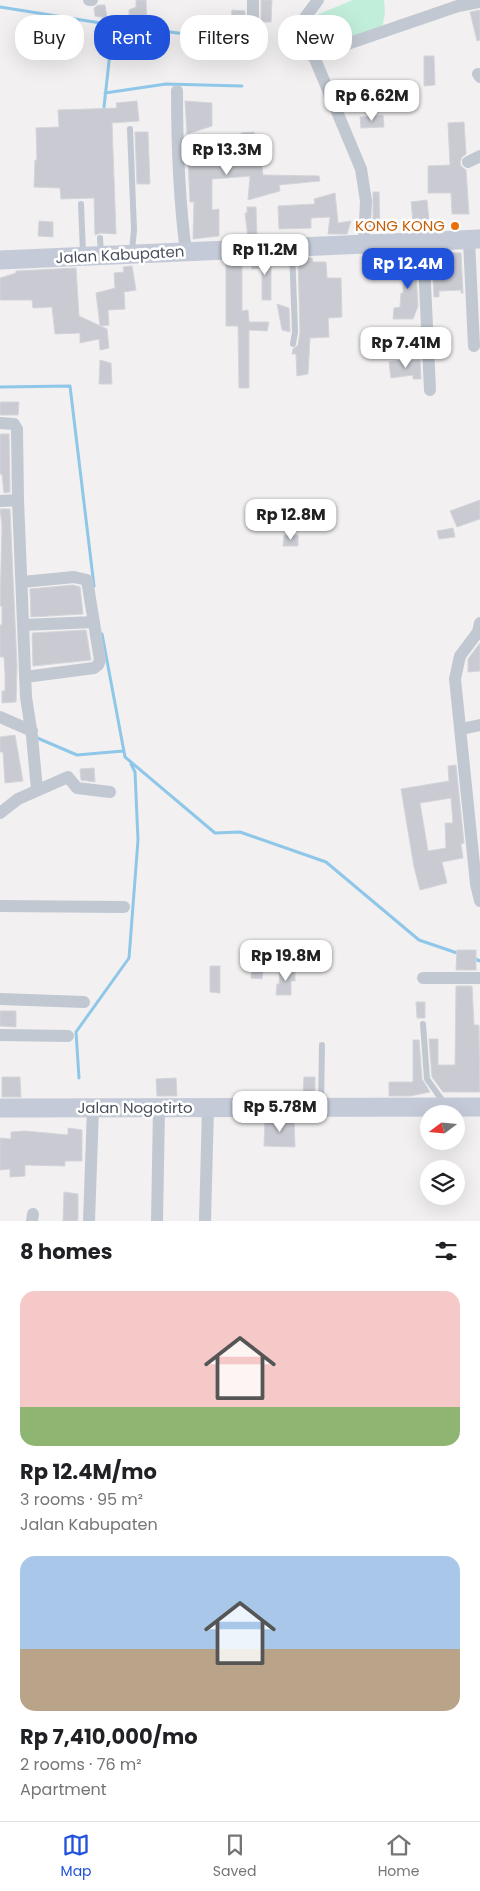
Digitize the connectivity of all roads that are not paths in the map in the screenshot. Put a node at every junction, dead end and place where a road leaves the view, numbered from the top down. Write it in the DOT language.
graph roads {
  1 [pos="253,0"];
  2 [pos="318,0"];
  3 [pos="480,2"];
  4 [pos="253,15"];
  5 [pos="308,15"];
  6 [pos="352,42"];
  7 [pos="314,60"];
  8 [pos="177,91"];
  9 [pos="130,129"];
  10 [pos="480,156"];
  11 [pos="468,162"];
  12 [pos="81,204"];
  13 [pos="100,238"];
  14 [pos="474,240"];
  15 [pos="423,242"];
  16 [pos="364,244"];
  17 [pos="292,248"];
  18 [pos="186,252"];
  19 [pos="131,255"];
  20 [pos="92,257"];
  21 [pos="0,260"];
  22 [pos="293,344"];
  23 [pos="474,346"];
  24 [pos="430,390"];
  25 [pos="0,423"];
  26 [pos="18,500"];
  27 [pos="0,502"];
  28 [pos="22,582"];
  29 [pos="94,622"];
  30 [pos="480,623"];
  31 [pos="24,625"];
  32 [pos="25,677"];
  33 [pos="0,717"];
  34 [pos="480,725"];
  35 [pos="461,729"];
  36 [pos="33,737"];
  37 [pos="37,790"];
  38 [pos="110,792"];
  39 [pos="474,792"];
  40 [pos="0,813"];
  41 [pos="477,856"];
  42 [pos="480,901"];
  43 [pos="0,906"];
  44 [pos="124,906"];
  45 [pos="423,978"];
  46 [pos="480,978"];
  47 [pos="0,999"];
  48 [pos="84,1002"];
  49 [pos="423,1024"];
  50 [pos="0,1035"];
  51 [pos="68,1036"];
  52 [pos="322,1045"];
  53 [pos="442,1105"];
  54 [pos="321,1107"];
  55 [pos="420,1107"];
  56 [pos="465,1107"];
  57 [pos="480,1107"];
  58 [pos="0,1108"];
  59 [pos="93,1108"];
  60 [pos="159,1108"];
  61 [pos="208,1108"];
  62 [pos="89,1221"];
  63 [pos="157,1221"];
  64 [pos="205,1221"];
  1 -- 4 [label="street"];
  2 -- 5 [label="street"];
  3 -- 6 [label="street"];
  7 -- 16 [label="street"];
  8 -- 18 [label="street"];
  9 -- 19 [label="lane"];
  10 -- 11 [label="street"];
  12 -- 20 [label="lane"];
  13 -- 20 [label="lane"];
  14 -- 15 [label="street, Jalan Kabupaten"];
  14 -- 23 [label="street"];
  15 -- 16 [label="street, Jalan Kabupaten"];
  15 -- 24 [label="street"];
  16 -- 17 [label="street, Jalan Kabupaten"];
  17 -- 18 [label="street, Jalan Kabupaten"];
  17 -- 22 [label="lane"];
  18 -- 19 [label="street, Jalan Kabupaten"];
  19 -- 20 [label="street, Jalan Kabupaten"];
  20 -- 21 [label="street, Jalan Kabupaten"];
  25 -- 26 [label="street"];
  26 -- 27 [label="street"];
  26 -- 28 [label="street"];
  28 -- 29 [label="street"];
  28 -- 31 [label="street"];
  29 -- 31 [label="street"];
  29 -- 32 [label="street"];
  30 -- 35 [label="street"];
  31 -- 32 [label="street"];
  32 -- 36 [label="street"];
  33 -- 36 [label="street"];
  34 -- 35 [label="street"];
  35 -- 39 [label="street"];
  36 -- 37 [label="street"];
  37 -- 38 [label="street"];
  37 -- 40 [label="street"];
  39 -- 41 [label="street"];
  41 -- 42 [label="street"];
  43 -- 44 [label="street"];
  45 -- 46 [label="street"];
  47 -- 48 [label="street"];
  49 -- 53 [label="lane"];
  50 -- 51 [label="street"];
  52 -- 54 [label="lane"];
  54 -- 55 [label="street, Jalan Nogotirto"];
  54 -- 61 [label="street, Jalan Nogotirto"];
  56 -- 57 [label="street, Jalan Nogotirto"];
  58 -- 59 [label="street, Jalan Nogotirto"];
  59 -- 60 [label="street, Jalan Nogotirto"];
  59 -- 62 [label="street"];
  60 -- 61 [label="street, Jalan Nogotirto"];
  60 -- 63 [label="street"];
  61 -- 64 [label="street"];
}
